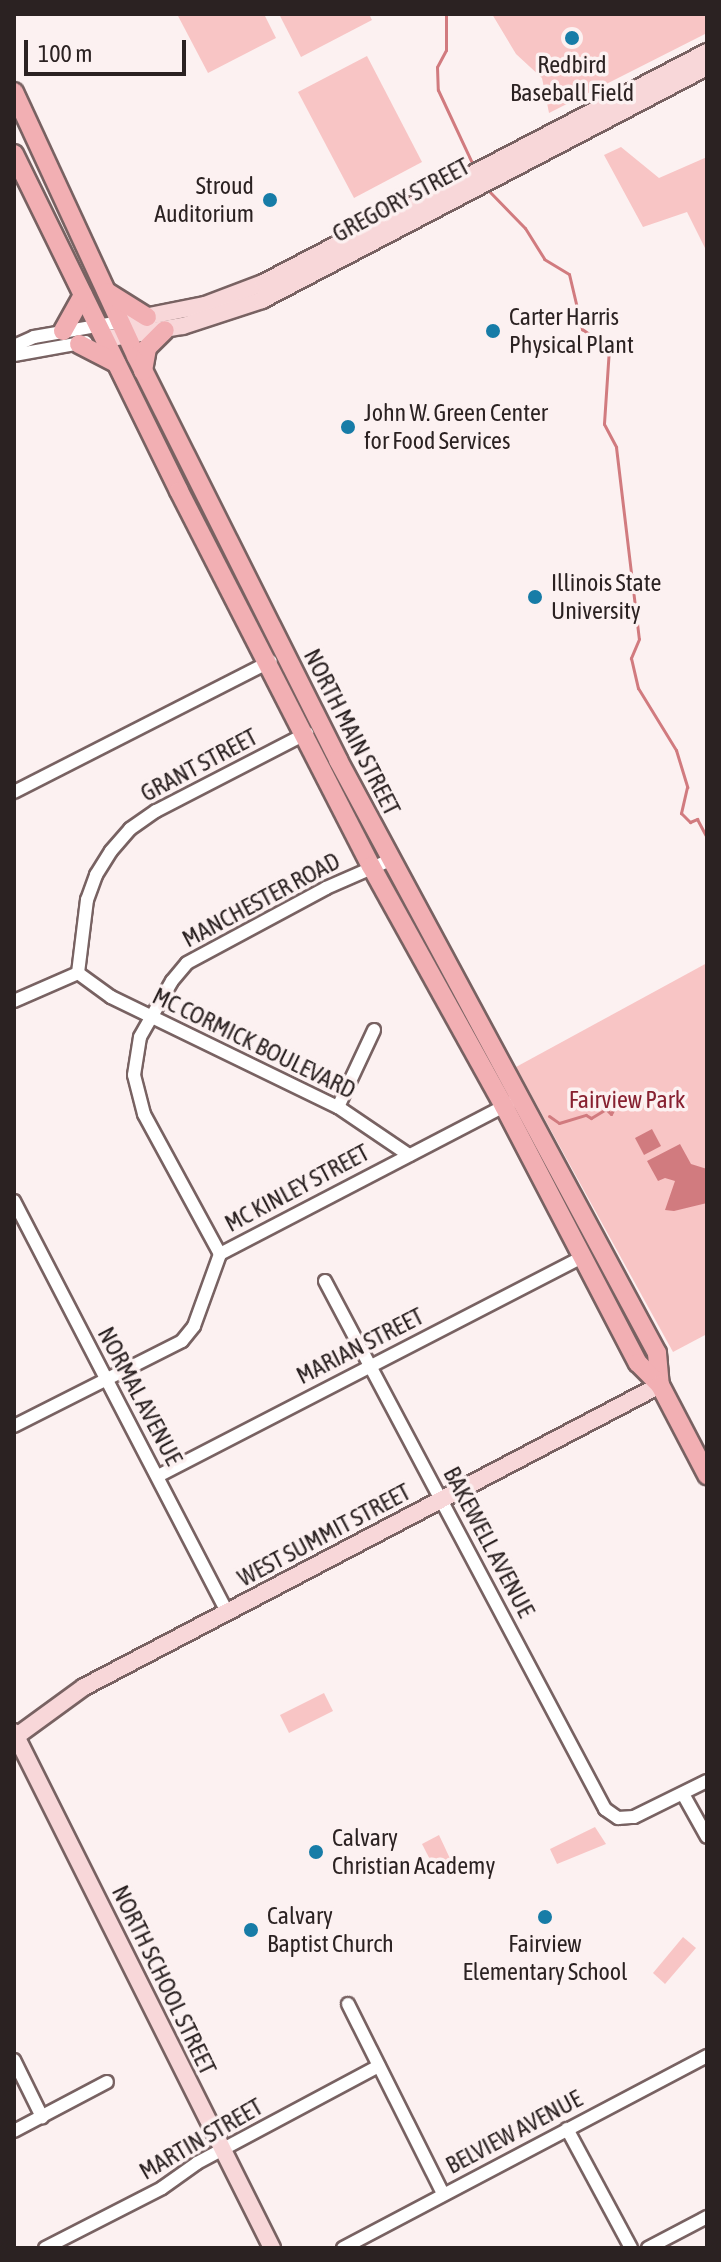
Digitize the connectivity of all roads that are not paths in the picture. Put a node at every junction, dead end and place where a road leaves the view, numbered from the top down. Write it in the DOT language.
graph roads {
  1 [pos="707,52"];
  2 [pos="707,67"];
  3 [pos="14,92"];
  4 [pos="14,154"];
  5 [pos="105,291"];
  6 [pos="83,295"];
  7 [pos="147,317"];
  8 [pos="123,329"];
  9 [pos="165,330"];
  10 [pos="63,331"];
  11 [pos="101,332"];
  12 [pos="79,344"];
  13 [pos="14,346"];
  14 [pos="14,355"];
  15 [pos="116,363"];
  16 [pos="143,371"];
  17 [pos="285,654"];
  18 [pos="266,664"];
  19 [pos="321,726"];
  20 [pos="303,735"];
  21 [pos="14,792"];
  22 [pos="390,860"];
  23 [pos="371,866"];
  24 [pos="78,973"];
  25 [pos="14,1001"];
  26 [pos="151,1017"];
  27 [pos="374,1030"];
  28 [pos="508,1104"];
  29 [pos="338,1107"];
  30 [pos="409,1155"];
  31 [pos="14,1201"];
  32 [pos="220,1254"];
  33 [pos="582,1257"];
  34 [pos="325,1281"];
  35 [pos="371,1366"];
  36 [pos="106,1380"];
  37 [pos="660,1385"];
  38 [pos="14,1426"];
  39 [pos="707,1475"];
  40 [pos="158,1476"];
  41 [pos="442,1500"];
  42 [pos="227,1612"];
  43 [pos="15,1735"];
  44 [pos="707,1781"];
  45 [pos="683,1794"];
  46 [pos="707,1837"];
  47 [pos="348,2004"];
  48 [pos="707,2056"];
  49 [pos="14,2060"];
  50 [pos="379,2066"];
  51 [pos="107,2082"];
  52 [pos="42,2117"];
  53 [pos="567,2129"];
  54 [pos="14,2131"];
  55 [pos="222,2150"];
  56 [pos="443,2194"];
  57 [pos="707,2217"];
  58 [pos="45,2248"];
  59 [pos="272,2248"];
  60 [pos="343,2248"];
  61 [pos="631,2248"];
  62 [pos="648,2248"];
  1 -- 7 [label="main road, GREGORY STREET"];
  2 -- 9 [label="main road, GREGORY STREET"];
  3 -- 5 [label="main road, NORTH MAIN STREET"];
  4 -- 6 [label="main road, NORTH MAIN STREET"];
  5 -- 7 [label="main road"];
  5 -- 8 [label="main road, NORTH MAIN STREET"];
  6 -- 10 [label="main road"];
  6 -- 11 [label="main road, NORTH MAIN STREET"];
  7 -- 8 [label="main road, GREGORY STREET"];
  8 -- 9 [label="main road, GREGORY STREET"];
  8 -- 11 [label="main road, GREGORY STREET"];
  8 -- 16 [label="main road, NORTH MAIN STREET"];
  9 -- 16 [label="main road"];
  10 -- 11 [label="street"];
  10 -- 13 [label="street"];
  11 -- 12 [label="street"];
  11 -- 15 [label="main road, NORTH MAIN STREET"];
  12 -- 14 [label="street"];
  12 -- 15 [label="main road"];
  15 -- 18 [label="main road, NORTH MAIN STREET"];
  16 -- 17 [label="main road, NORTH MAIN STREET"];
  17 -- 18 [label="street"];
  17 -- 19 [label="main road, NORTH MAIN STREET"];
  18 -- 20 [label="main road, NORTH MAIN STREET"];
  18 -- 21 [label="street"];
  19 -- 20 [label="street, GRANT STREET"];
  19 -- 22 [label="main road, NORTH MAIN STREET"];
  20 -- 23 [label="main road, NORTH MAIN STREET"];
  20 -- 24 [label="street, GRANT STREET"];
  22 -- 23 [label="street, MANCHESTER ROAD"];
  22 -- 37 [label="main road, NORTH MAIN STREET"];
  23 -- 26 [label="street, MANCHESTER ROAD"];
  23 -- 28 [label="main road, NORTH MAIN STREET"];
  24 -- 25 [label="street"];
  24 -- 26 [label="street, MC CORMICK BOULEVARD"];
  26 -- 29 [label="street, MC CORMICK BOULEVARD"];
  26 -- 32 [label="street, MANCHESTER ROAD"];
  27 -- 29 [label="street"];
  28 -- 30 [label="street, MC KINLEY STREET"];
  28 -- 33 [label="main road, NORTH MAIN STREET"];
  29 -- 30 [label="street, MC CORMICK BOULEVARD"];
  30 -- 32 [label="street, MC KINLEY STREET"];
  31 -- 36 [label="street, NORMAL AVENUE"];
  32 -- 36 [label="street, MC KINLEY STREET"];
  33 -- 35 [label="street, MARIAN STREET"];
  33 -- 37 [label="main road, NORTH MAIN STREET"];
  34 -- 35 [label="street, BAKEWELL AVENUE"];
  35 -- 40 [label="street, MARIAN STREET"];
  35 -- 41 [label="street, BAKEWELL AVENUE"];
  36 -- 38 [label="street, MC KINLEY STREET"];
  36 -- 40 [label="street, NORMAL AVENUE"];
  37 -- 39 [label="main road, NORTH MAIN STREET"];
  37 -- 41 [label="main road, WEST SUMMIT STREET"];
  40 -- 42 [label="street, NORMAL AVENUE"];
  41 -- 42 [label="main road, WEST SUMMIT STREET"];
  41 -- 45 [label="street, BAKEWELL AVENUE"];
  42 -- 43 [label="main road, WEST SUMMIT STREET"];
  43 -- 55 [label="main road, NORTH SCHOOL STREET"];
  44 -- 45 [label="street"];
  45 -- 46 [label="street"];
  47 -- 50 [label="street"];
  48 -- 53 [label="street, BELVIEW AVENUE"];
  49 -- 52 [label="street"];
  50 -- 55 [label="street, MARTIN STREET"];
  50 -- 56 [label="street"];
  51 -- 52 [label="street"];
  52 -- 54 [label="street"];
  53 -- 56 [label="street, BELVIEW AVENUE"];
  53 -- 61 [label="street"];
  55 -- 58 [label="street, MARTIN STREET"];
  55 -- 59 [label="main road, NORTH SCHOOL STREET"];
  56 -- 60 [label="street, BELVIEW AVENUE"];
  57 -- 62 [label="street"];
}
